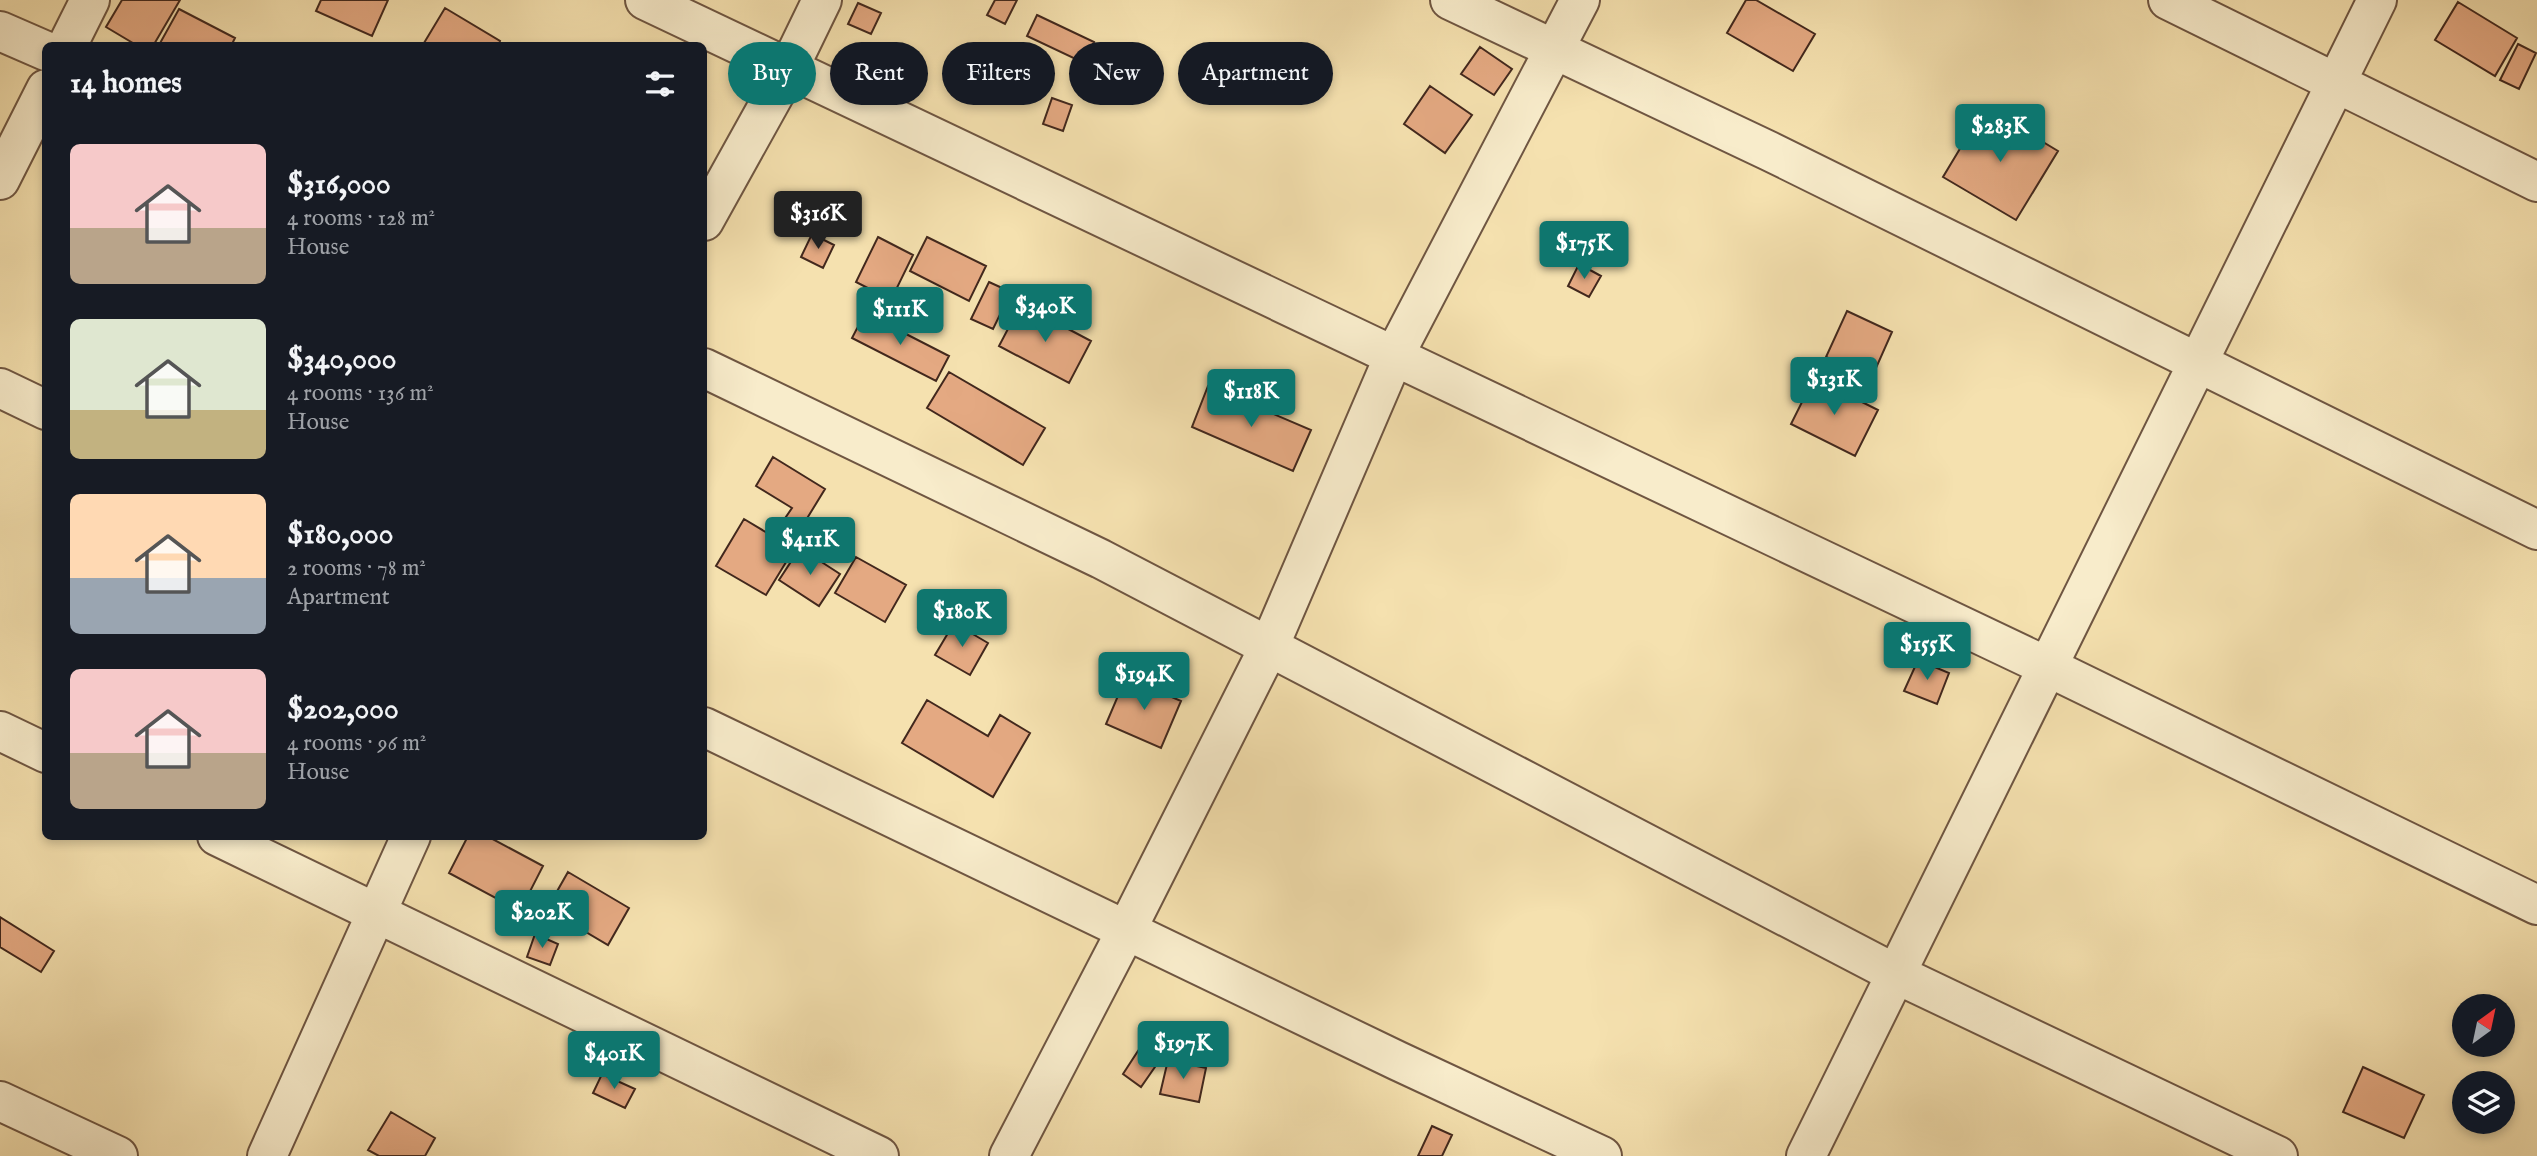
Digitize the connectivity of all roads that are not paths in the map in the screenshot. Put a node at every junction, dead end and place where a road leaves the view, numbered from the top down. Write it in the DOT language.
graph roads {
  1 [pos="90,0"];
  2 [pos="645,0"];
  3 [pos="822,0"];
  4 [pos="1450,0"];
  5 [pos="1580,0"];
  6 [pos="2168,0"];
  7 [pos="2377,0"];
  8 [pos="0,31"];
  9 [pos="69,42"];
  10 [pos="734,42"];
  11 [pos="802,42"];
  12 [pos="42,49"];
  13 [pos="1556,50"];
  14 [pos="816,81"];
  15 [pos="2336,85"];
  16 [pos="42,97"];
  17 [pos="768,105"];
  18 [pos="0,180"];
  19 [pos="2537,182"];
  20 [pos="707,216"];
  21 [pos="1394,356"];
  22 [pos="2199,362"];
  23 [pos="707,369"];
  24 [pos="0,387"];
  25 [pos="42,408"];
  26 [pos="2537,530"];
  27 [pos="1269,647"];
  28 [pos="2048,667"];
  29 [pos="707,728"];
  30 [pos="0,731"];
  31 [pos="42,751"];
  32 [pos="225,840"];
  33 [pos="409,840"];
  34 [pos="2537,905"];
  35 [pos="377,914"];
  36 [pos="1126,931"];
  37 [pos="1896,974"];
  38 [pos="0,1101"];
  39 [pos="118,1156"];
  40 [pos="267,1156"];
  41 [pos="879,1156"];
  42 [pos="1009,1156"];
  43 [pos="1602,1156"];
  44 [pos="1806,1156"];
  45 [pos="2278,1156"];
  1 -- 9 [label="street"];
  2 -- 10 [label="street"];
  3 -- 11 [label="street"];
  4 -- 13 [label="street"];
  5 -- 13 [label="street"];
  6 -- 15 [label="street"];
  7 -- 15 [label="street"];
  8 -- 12 [label="street"];
  13 -- 21 [label="street"];
  13 -- 22 [label="street"];
  14 -- 21 [label="street"];
  15 -- 19 [label="street"];
  15 -- 22 [label="street"];
  16 -- 18 [label="street"];
  17 -- 20 [label="street"];
  21 -- 27 [label="street"];
  21 -- 28 [label="street"];
  22 -- 26 [label="street"];
  22 -- 28 [label="street"];
  23 -- 27 [label="street"];
  24 -- 25 [label="street"];
  27 -- 36 [label="street"];
  27 -- 37 [label="street"];
  28 -- 34 [label="street"];
  28 -- 37 [label="street"];
  29 -- 36 [label="street"];
  30 -- 31 [label="street"];
  32 -- 35 [label="street"];
  33 -- 35 [label="street"];
  35 -- 40 [label="street"];
  35 -- 41 [label="street"];
  36 -- 42 [label="street"];
  36 -- 43 [label="street"];
  37 -- 44 [label="street"];
  37 -- 45 [label="street"];
  38 -- 39 [label="street"];
}
